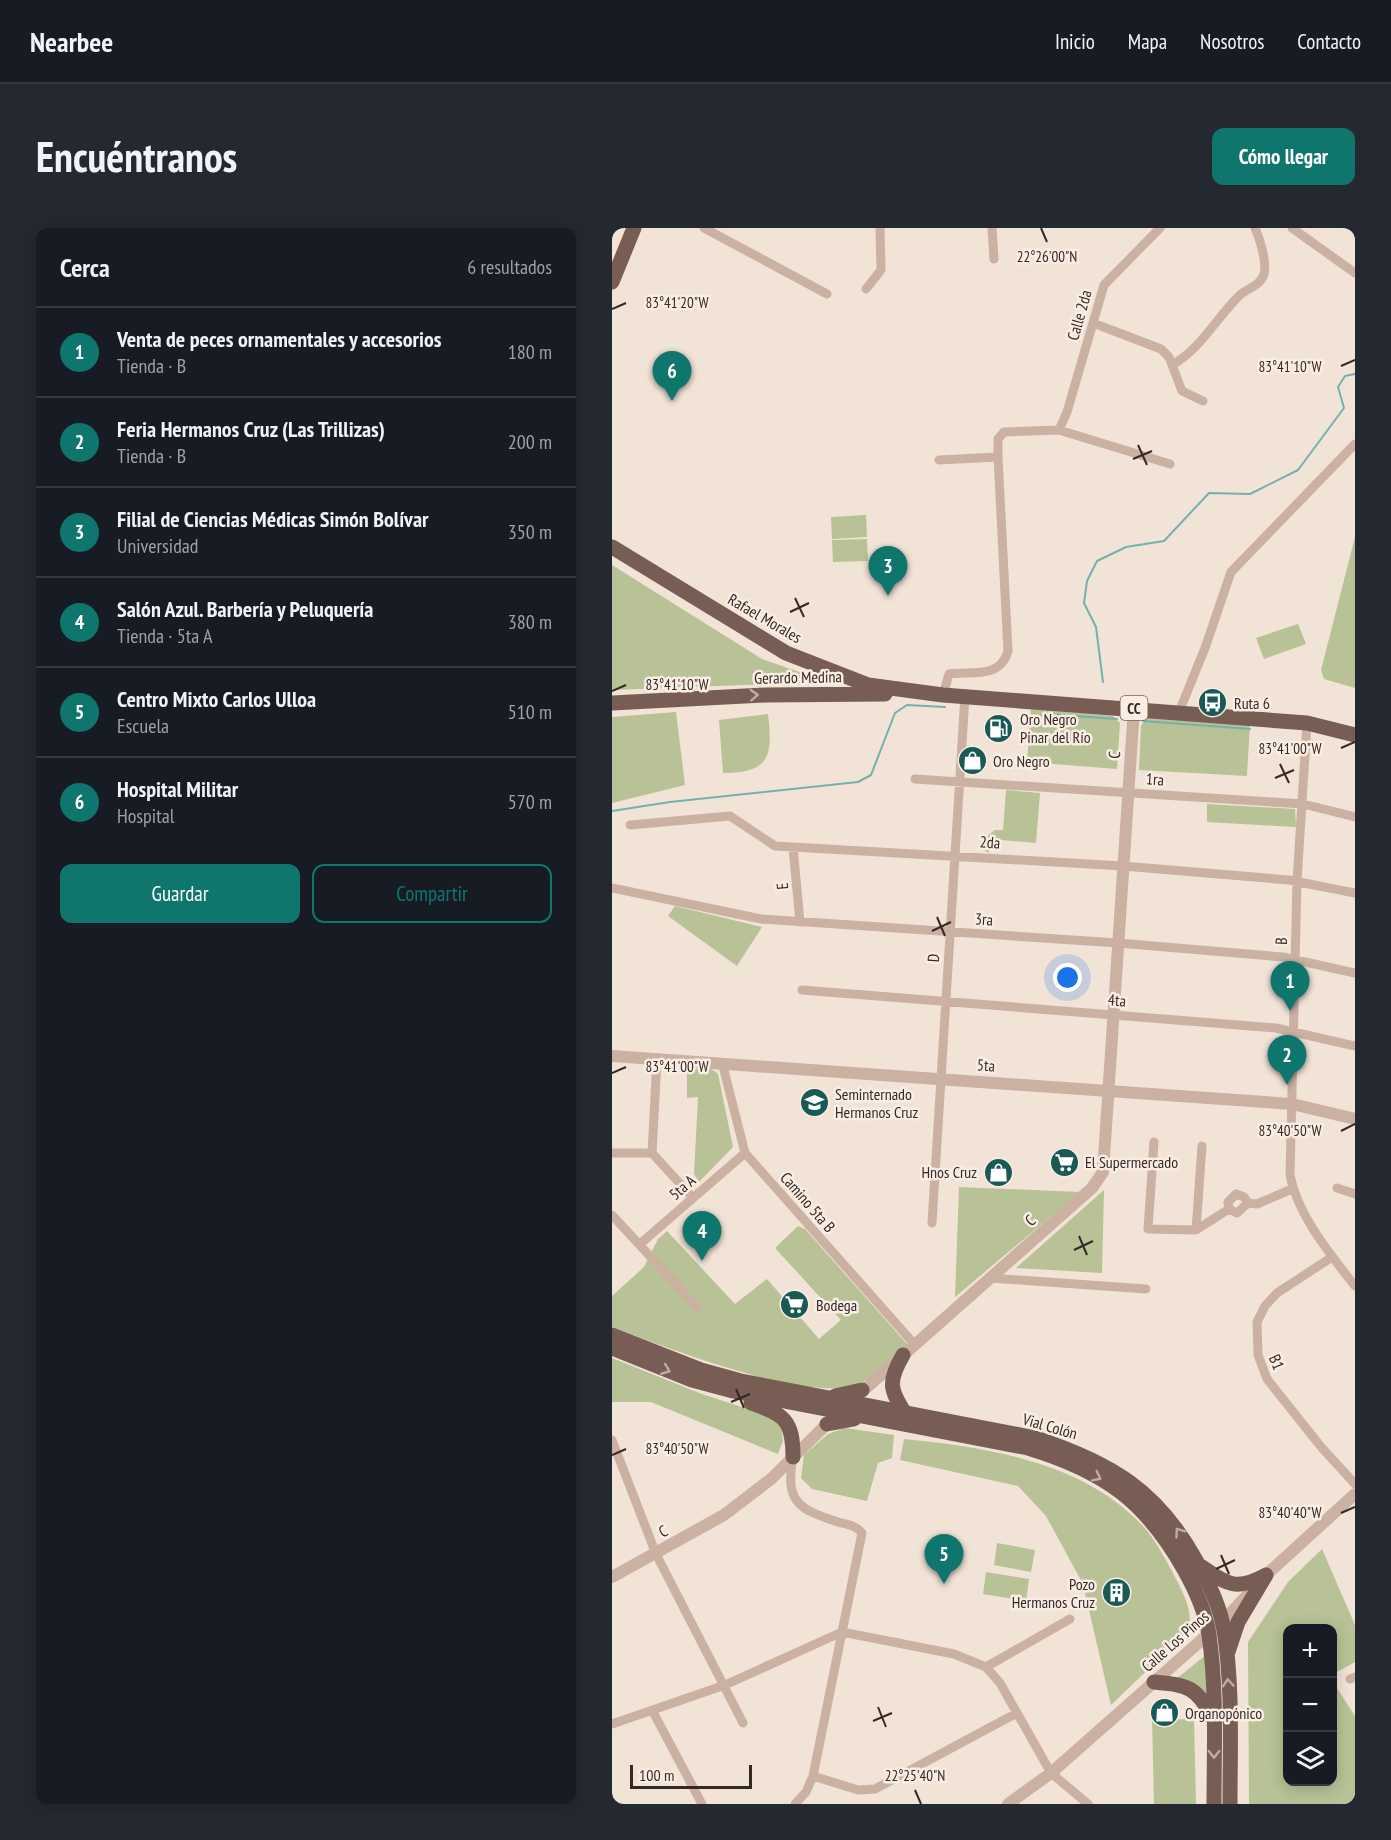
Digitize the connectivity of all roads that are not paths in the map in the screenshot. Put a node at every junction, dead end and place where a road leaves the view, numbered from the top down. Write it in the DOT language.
graph roads {
  1 [pos="634,228"];
  2 [pos="704,228"];
  3 [pos="880,228"];
  4 [pos="992,228"];
  5 [pos="1160,228"];
  6 [pos="1255,228"];
  7 [pos="1292,228"];
  8 [pos="994,259"];
  9 [pos="1355,273"];
  10 [pos="612,282"];
  11 [pos="866,290"];
  12 [pos="827,294"];
  13 [pos="1093,323"];
  14 [pos="1172,365"];
  15 [pos="1203,401"];
  16 [pos="1059,430"];
  17 [pos="1355,444"];
  18 [pos="998,457"];
  19 [pos="939,460"];
  20 [pos="1170,464"];
  21 [pos="612,547"];
  22 [pos="912,692"];
  23 [pos="943,695"];
  24 [pos="965,696"];
  25 [pos="612,703"];
  26 [pos="1134,708"];
  27 [pos="1179,712"];
  28 [pos="1307,723"];
  29 [pos="1355,735"];
  30 [pos="915,779"];
  31 [pos="959,782"];
  32 [pos="1128,793"];
  33 [pos="1303,804"];
  34 [pos="1355,817"];
  35 [pos="630,825"];
  36 [pos="793,847"];
  37 [pos="955,855"];
  38 [pos="1123,866"];
  39 [pos="1297,881"];
  40 [pos="612,888"];
  41 [pos="1355,893"];
  42 [pos="800,922"];
  43 [pos="950,932"];
  44 [pos="1118,943"];
  45 [pos="1295,960"];
  46 [pos="1355,973"];
  47 [pos="802,990"];
  48 [pos="945,1003"];
  49 [pos="1113,1014"];
  50 [pos="1293,1030"];
  51 [pos="1355,1046"];
  52 [pos="612,1056"];
  53 [pos="657,1059"];
  54 [pos="715,1063"];
  55 [pos="942,1078"];
  56 [pos="1109,1091"];
  57 [pos="1292,1104"];
  58 [pos="1355,1119"];
  59 [pos="1154,1142"];
  60 [pos="1202,1146"];
  61 [pos="652,1152"];
  62 [pos="612,1153"];
  63 [pos="745,1153"];
  64 [pos="1337,1188"];
  65 [pos="1293,1189"];
  66 [pos="1355,1194"];
  67 [pos="693,1198"];
  68 [pos="1248,1203"];
  69 [pos="1228,1209"];
  70 [pos="612,1215"];
  71 [pos="932,1223"];
  72 [pos="1196,1230"];
  73 [pos="640,1244"];
  74 [pos="1332,1257"];
  75 [pos="990,1278"];
  76 [pos="1355,1286"];
  77 [pos="1146,1289"];
  78 [pos="697,1307"];
  79 [pos="612,1335"];
  80 [pos="612,1348"];
  81 [pos="909,1350"];
  82 [pos="692,1380"];
  83 [pos="773,1387"];
  84 [pos="862,1390"];
  85 [pos="822,1397"];
  86 [pos="784,1401"];
  87 [pos="845,1407"];
  88 [pos="913,1418"];
  89 [pos="883,1420"];
  90 [pos="827,1424"];
  91 [pos="612,1440"];
  92 [pos="797,1453"];
  93 [pos="1355,1484"];
  94 [pos="1355,1494"];
  95 [pos="656,1554"];
  96 [pos="1199,1566"];
  97 [pos="1266,1575"];
  98 [pos="612,1577"];
  99 [pos="1070,1619"];
  100 [pos="1222,1622"];
  101 [pos="842,1632"];
  102 [pos="1209,1633"];
  103 [pos="1227,1658"];
  104 [pos="986,1666"];
  105 [pos="1154,1682"];
  106 [pos="725,1685"];
  107 [pos="652,1710"];
  108 [pos="1017,1713"];
  109 [pos="1214,1720"];
  110 [pos="743,1723"];
  111 [pos="612,1724"];
  112 [pos="1051,1773"];
  113 [pos="813,1776"];
  114 [pos="702,1804"];
  115 [pos="795,1804"];
  116 [pos="1008,1804"];
  117 [pos="1088,1804"];
  118 [pos="1214,1804"];
  119 [pos="1230,1804"];
  1 -- 10 [label="main road"];
  2 -- 12 [label="street"];
  3 -- 11 [label="street"];
  4 -- 8 [label="street"];
  5 -- 13 [label="street, Calle 2da"];
  6 -- 14 [label="street"];
  7 -- 9 [label="street"];
  13 -- 14 [label="street"];
  13 -- 16 [label="street, Calle 2da"];
  14 -- 15 [label="street"];
  16 -- 18 [label="street"];
  16 -- 20 [label="street"];
  17 -- 27 [label="street"];
  18 -- 19 [label="street"];
  18 -- 23 [label="street"];
  21 -- 22 [label="main road, Rafael Morales / CC"];
  22 -- 23 [label="main road, CC"];
  25 -- 22 [label="main road, Gerardo Medina / CC, one-way"];
  23 -- 24 [label="main road, CC"];
  24 -- 26 [label="main road, CC"];
  24 -- 31 [label="street, D"];
  26 -- 27 [label="main road, CC"];
  26 -- 32 [label="street, C"];
  27 -- 28 [label="main road, CC"];
  28 -- 29 [label="main road, CC"];
  28 -- 33 [label="street, B"];
  30 -- 31 [label="street, 1ra"];
  31 -- 32 [label="street, 1ra"];
  31 -- 37 [label="street, D"];
  32 -- 33 [label="street, 1ra"];
  32 -- 38 [label="street, C"];
  33 -- 34 [label="street, 1ra"];
  33 -- 39 [label="street, B"];
  35 -- 36 [label="street, 2da"];
  36 -- 37 [label="street, 2da"];
  36 -- 42 [label="street, E"];
  37 -- 38 [label="street, 2da"];
  37 -- 43 [label="street, D"];
  38 -- 39 [label="street, 2da"];
  38 -- 44 [label="street, C"];
  39 -- 41 [label="street, 2da"];
  39 -- 45 [label="street, B"];
  40 -- 42 [label="street, 3ra"];
  42 -- 43 [label="street, 3ra"];
  43 -- 44 [label="street, 3ra"];
  43 -- 48 [label="street, D"];
  44 -- 45 [label="street, 3ra"];
  44 -- 49 [label="street, C"];
  45 -- 46 [label="street, 3ra"];
  45 -- 50 [label="street, B"];
  47 -- 48 [label="street, 4ta"];
  48 -- 49 [label="street, 4ta"];
  48 -- 55 [label="street, D"];
  49 -- 50 [label="street, 4ta"];
  49 -- 56 [label="street, C"];
  50 -- 51 [label="street, 4ta"];
  50 -- 57 [label="street, B"];
  52 -- 53 [label="street, 5ta"];
  53 -- 54 [label="street, 5ta"];
  53 -- 61 [label="street"];
  54 -- 55 [label="street, 5ta"];
  54 -- 63 [label="street, Camino 5ta B"];
  55 -- 56 [label="street, 5ta"];
  55 -- 71 [label="street, D"];
  56 -- 57 [label="street, 5ta"];
  56 -- 75 [label="street, C"];
  57 -- 58 [label="street, 5ta"];
  57 -- 65 [label="street, B"];
  59 -- 72 [label="street"];
  60 -- 72 [label="street"];
  61 -- 62 [label="street"];
  61 -- 67 [label="street"];
  63 -- 67 [label="street, 5ta A"];
  63 -- 81 [label="street, Camino 5ta B"];
  64 -- 66 [label="street"];
  65 -- 68 [label="street"];
  65 -- 74 [label="street, B"];
  67 -- 73 [label="street, 5ta A"];
  68 -- 69 [label="street"];
  68 -- 69 [label="street"];
  69 -- 72 [label="street"];
  70 -- 73 [label="street"];
  73 -- 78 [label="street"];
  74 -- 76 [label="street, B"];
  74 -- 93 [label="street, B1"];
  75 -- 77 [label="street"];
  75 -- 81 [label="street, C"];
  79 -- 83 [label="main road, Vial Colón"];
  80 -- 82 [label="main road, Vial Colón, one-way"];
  81 -- 84 [label="street, C"];
  81 -- 88 [label="main road"];
  82 -- 86 [label="main road, Vial Colón"];
  82 -- 92 [label="main road"];
  83 -- 85 [label="main road, Vial Colón"];
  83 -- 86 [label="main road"];
  84 -- 85 [label="main road"];
  84 -- 87 [label="street, C"];
  85 -- 87 [label="main road, Vial Colón"];
  86 -- 87 [label="main road, Vial Colón"];
  86 -- 92 [label="main road"];
  87 -- 88 [label="main road, Vial Colón"];
  87 -- 89 [label="main road, Vial Colón"];
  87 -- 90 [label="street, C"];
  88 -- 89 [label="main road, Vial Colón"];
  96 -- 88 [label="main road, Vial Colón, one-way"];
  88 -- 102 [label="main road, Vial Colón, one-way"];
  89 -- 90 [label="main road"];
  90 -- 92 [label="street, C"];
  91 -- 95 [label="street"];
  92 -- 95 [label="street, C"];
  92 -- 101 [label="street"];
  94 -- 97 [label="street, Calle Los Pinos"];
  95 -- 98 [label="street, C"];
  95 -- 106 [label="street"];
  96 -- 97 [label="main road"];
  96 -- 100 [label="main road, Vial Colón"];
  97 -- 100 [label="street, Calle Los Pinos"];
  97 -- 103 [label="main road"];
  99 -- 104 [label="street"];
  100 -- 102 [label="street, Calle Los Pinos"];
  100 -- 103 [label="main road, Vial Colón"];
  101 -- 104 [label="street"];
  101 -- 106 [label="street"];
  101 -- 113 [label="street"];
  102 -- 105 [label="street, Calle Los Pinos"];
  102 -- 109 [label="main road, Vial Colón"];
  119 -- 103 [label="main road, Vial Colón, one-way"];
  104 -- 108 [label="street"];
  105 -- 109 [label="main road"];
  105 -- 112 [label="street, Calle Los Pinos"];
  106 -- 107 [label="street"];
  106 -- 110 [label="street"];
  107 -- 111 [label="street"];
  107 -- 114 [label="street"];
  108 -- 112 [label="street"];
  108 -- 113 [label="street"];
  109 -- 118 [label="main road, Vial Colón, one-way"];
  112 -- 116 [label="street, Calle Los Pinos"];
  112 -- 117 [label="street"];
  113 -- 115 [label="street"];
}
